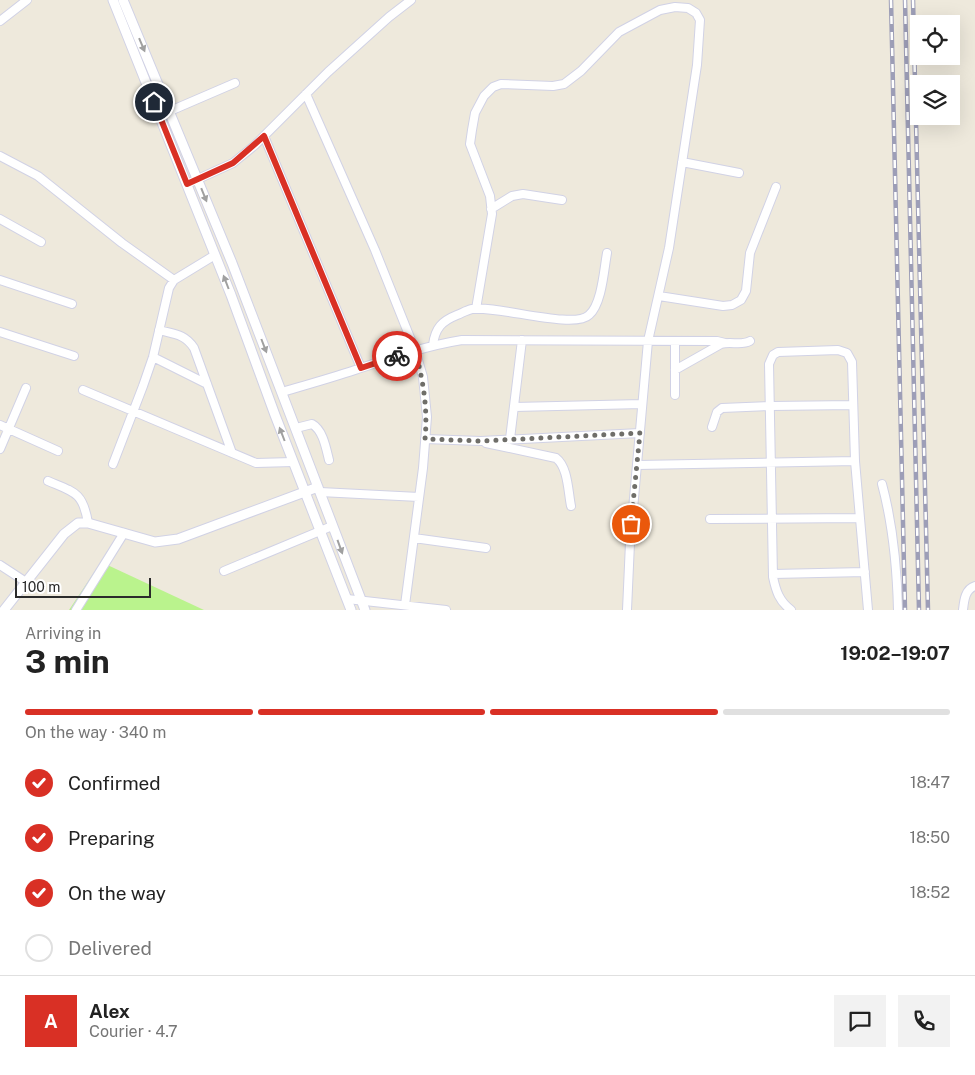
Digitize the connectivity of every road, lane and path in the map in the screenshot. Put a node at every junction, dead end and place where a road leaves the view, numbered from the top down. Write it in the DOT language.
graph roads {
  1 [pos="27,0"];
  2 [pos="113,0"];
  3 [pos="123,0"];
  4 [pos="411,0"];
  5 [pos="0,22"];
  6 [pos="157,80"];
  7 [pos="235,83"];
  8 [pos="147,84"];
  9 [pos="306,94"];
  10 [pos="170,111"];
  11 [pos="264,136"];
  12 [pos="0,156"];
  13 [pos="682,162"];
  14 [pos="739,174"];
  15 [pos="198,179"];
  16 [pos="187,184"];
  17 [pos="776,187"];
  18 [pos="562,200"];
  19 [pos="491,209"];
  20 [pos="0,219"];
  21 [pos="41,242"];
  22 [pos="607,253"];
  23 [pos="215,255"];
  24 [pos="0,280"];
  25 [pos="174,280"];
  26 [pos="659,296"];
  27 [pos="72,304"];
  28 [pos="476,309"];
  29 [pos="159,330"];
  30 [pos="0,332"];
  31 [pos="522,340"];
  32 [pos="648,341"];
  33 [pos="750,341"];
  34 [pos="675,342"];
  35 [pos="726,343"];
  36 [pos="433,345"];
  37 [pos="415,350"];
  38 [pos="74,356"];
  39 [pos="153,357"];
  40 [pos="361,368"];
  41 [pos="675,370"];
  42 [pos="207,384"];
  43 [pos="26,388"];
  44 [pos="83,390"];
  45 [pos="282,392"];
  46 [pos="675,395"];
  47 [pos="642,404"];
  48 [pos="853,405"];
  49 [pos="770,406"];
  50 [pos="514,408"];
  51 [pos="134,411"];
  52 [pos="0,425"];
  53 [pos="712,427"];
  54 [pos="296,428"];
  55 [pos="9,429"];
  56 [pos="640,433"];
  57 [pos="425,439"];
  58 [pos="510,439"];
  59 [pos="481,441"];
  60 [pos="0,449"];
  61 [pos="58,451"];
  62 [pos="232,453"];
  63 [pos="330,460"];
  64 [pos="855,461"];
  65 [pos="293,462"];
  66 [pos="771,463"];
  67 [pos="113,464"];
  68 [pos="637,465"];
  69 [pos="48,481"];
  70 [pos="882,484"];
  71 [pos="319,489"];
  72 [pos="304,492"];
  73 [pos="419,497"];
  74 [pos="571,506"];
  75 [pos="859,518"];
  76 [pos="772,519"];
  77 [pos="710,520"];
  78 [pos="88,523"];
  79 [pos="332,526"];
  80 [pos="321,532"];
  81 [pos="124,533"];
  82 [pos="414,538"];
  83 [pos="486,548"];
  84 [pos="0,565"];
  85 [pos="224,571"];
  86 [pos="865,572"];
  87 [pos="773,574"];
  88 [pos="26,582"];
  89 [pos="975,586"];
  90 [pos="347,599"];
  91 [pos="360,600"];
  92 [pos="405,605"];
  93 [pos="4,610"];
  94 [pos="76,610"];
  95 [pos="351,610"];
  96 [pos="364,610"];
  97 [pos="446,610"];
  98 [pos="627,610"];
  99 [pos="791,610"];
  100 [pos="868,610"];
  101 [pos="898,610"];
  102 [pos="963,610"];
  1 -- 5 [label="street"];
  2 -- 8 [label="street"];
  3 -- 6 [label="street, one-way"];
  4 -- 9 [label="street"];
  6 -- 8 [label="street"];
  6 -- 10 [label="street"];
  7 -- 10 [label="street"];
  8 -- 16 [label="street"];
  9 -- 11 [label="street"];
  9 -- 37 [label="street"];
  10 -- 15 [label="street"];
  11 -- 15 [label="street"];
  11 -- 40 [label="street"];
  12 -- 25 [label="street"];
  13 -- 14 [label="street"];
  13 -- 19 [label="street"];
  13 -- 26 [label="street"];
  15 -- 16 [label="street"];
  15 -- 45 [label="street, one-way"];
  16 -- 23 [label="street"];
  17 -- 26 [label="street"];
  18 -- 19 [label="street"];
  19 -- 28 [label="street"];
  20 -- 21 [label="street"];
  22 -- 28 [label="street"];
  23 -- 25 [label="street"];
  65 -- 23 [label="street, one-way"];
  24 -- 27 [label="street"];
  25 -- 29 [label="street"];
  26 -- 32 [label="street"];
  28 -- 36 [label="street"];
  29 -- 39 [label="street"];
  29 -- 42 [label="street"];
  30 -- 38 [label="street"];
  31 -- 32 [label="street"];
  31 -- 36 [label="street"];
  31 -- 50 [label="street"];
  32 -- 34 [label="street"];
  32 -- 47 [label="street"];
  33 -- 35 [label="street"];
  34 -- 35 [label="street"];
  34 -- 41 [label="street"];
  35 -- 41 [label="street"];
  36 -- 37 [label="street"];
  37 -- 40 [label="street"];
  37 -- 57 [label="street"];
  39 -- 42 [label="street"];
  39 -- 51 [label="street"];
  40 -- 45 [label="street"];
  41 -- 46 [label="street"];
  42 -- 62 [label="street"];
  43 -- 55 [label="street"];
  44 -- 51 [label="street"];
  45 -- 54 [label="street"];
  47 -- 50 [label="street"];
  47 -- 56 [label="street"];
  48 -- 49 [label="street"];
  48 -- 49 [label="street"];
  48 -- 64 [label="street"];
  49 -- 53 [label="street"];
  49 -- 66 [label="street"];
  50 -- 58 [label="street"];
  51 -- 62 [label="street"];
  51 -- 67 [label="street"];
  52 -- 55 [label="street"];
  54 -- 63 [label="street"];
  54 -- 71 [label="street"];
  55 -- 60 [label="street"];
  55 -- 61 [label="street"];
  56 -- 58 [label="street"];
  56 -- 68 [label="street"];
  57 -- 59 [label="street"];
  57 -- 73 [label="street"];
  58 -- 59 [label="street"];
  59 -- 74 [label="street"];
  62 -- 65 [label="street"];
  64 -- 66 [label="street"];
  64 -- 75 [label="street"];
  65 -- 72 [label="street"];
  66 -- 68 [label="street"];
  66 -- 76 [label="street"];
  68 -- 98 [label="street"];
  69 -- 78 [label="street"];
  70 -- 101 [label="street"];
  71 -- 72 [label="street"];
  71 -- 73 [label="street"];
  71 -- 79 [label="street"];
  72 -- 80 [label="street"];
  72 -- 81 [label="street"];
  73 -- 82 [label="street"];
  75 -- 76 [label="street"];
  75 -- 86 [label="street"];
  76 -- 77 [label="street"];
  76 -- 87 [label="street"];
  78 -- 81 [label="street"];
  78 -- 88 [label="street"];
  79 -- 80 [label="street"];
  79 -- 91 [label="street, one-way"];
  80 -- 85 [label="street"];
  80 -- 90 [label="street"];
  81 -- 94 [label="street"];
  82 -- 83 [label="street"];
  82 -- 92 [label="street"];
  84 -- 88 [label="street"];
  86 -- 87 [label="street"];
  86 -- 100 [label="street"];
  87 -- 99 [label="street"];
  88 -- 93 [label="street"];
  89 -- 102 [label="street"];
  90 -- 91 [label="street"];
  90 -- 95 [label="street"];
  91 -- 92 [label="street"];
  91 -- 96 [label="street"];
  92 -- 97 [label="street"];
}
